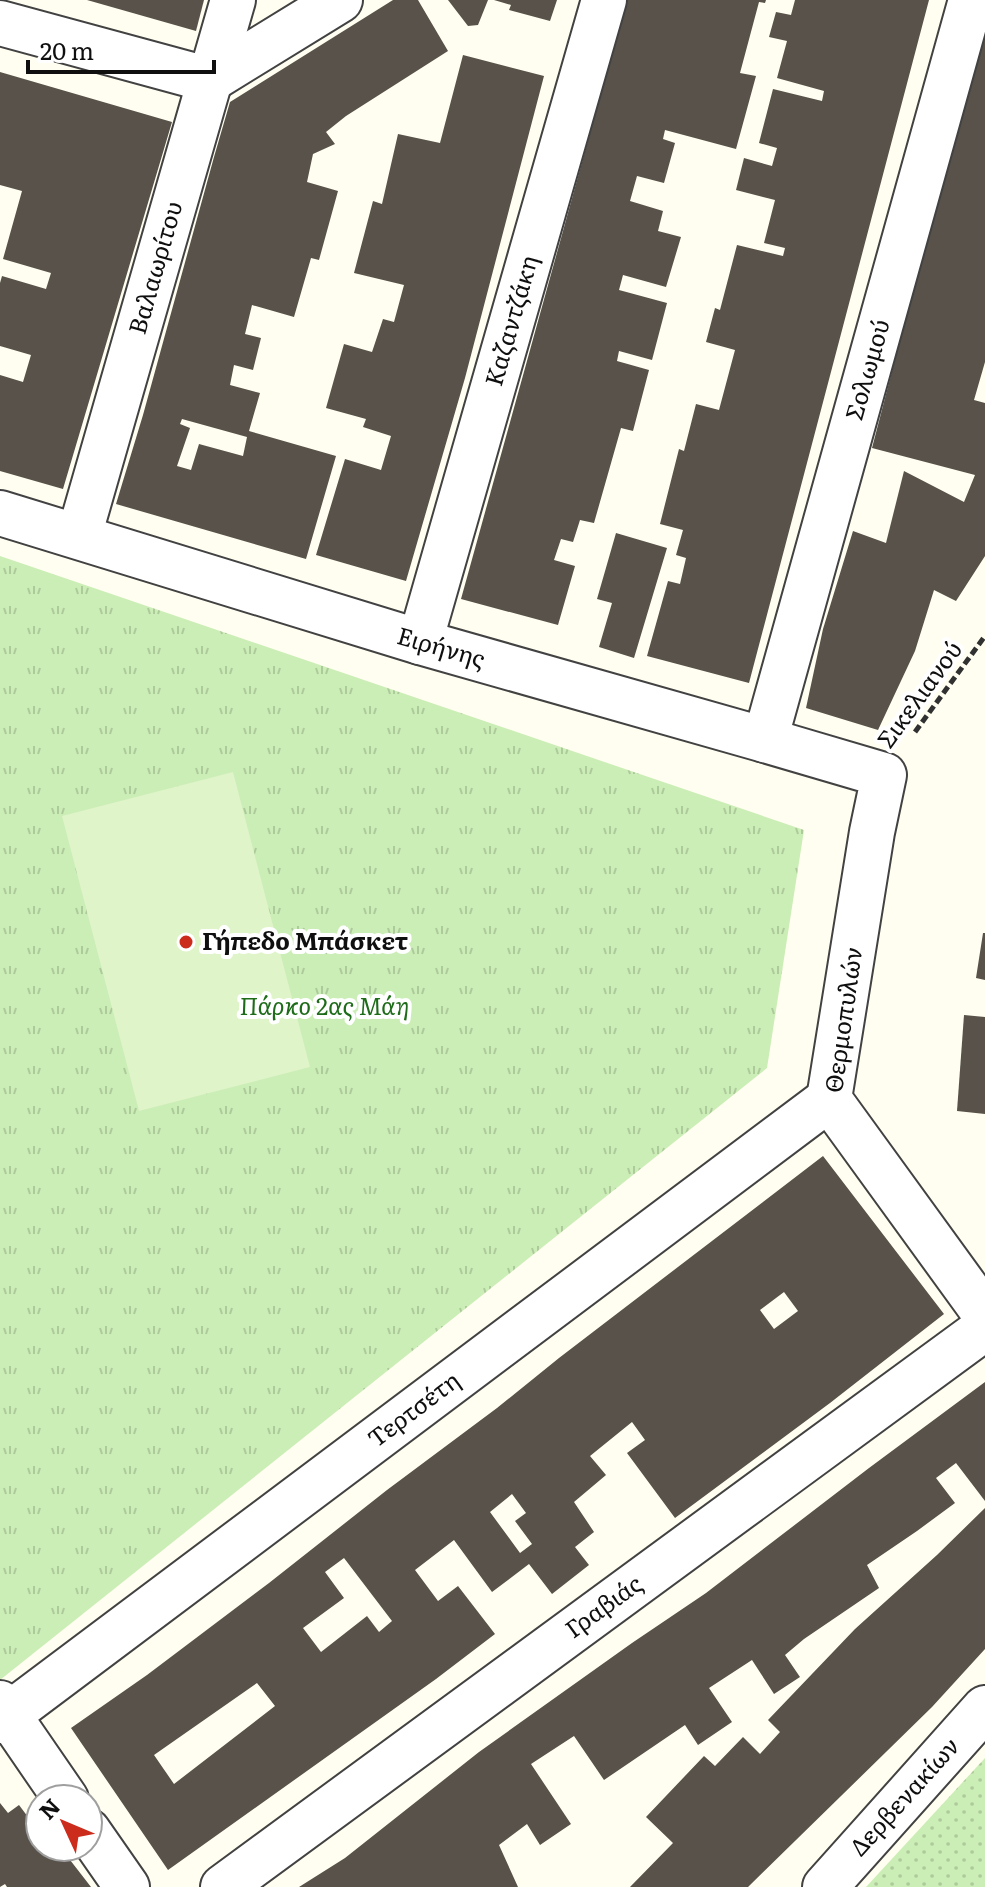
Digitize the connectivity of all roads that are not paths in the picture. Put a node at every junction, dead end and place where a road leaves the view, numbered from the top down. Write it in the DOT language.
graph roads {
  1 [pos="233,0"];
  2 [pos="340,0"];
  3 [pos="604,0"];
  4 [pos="971,0"];
  5 [pos="0,23"];
  6 [pos="210,80"];
  7 [pos="0,513"];
  8 [pos="79,536"];
  9 [pos="420,642"];
  10 [pos="765,740"];
  11 [pos="884,775"];
  12 [pos="829,1099"];
  13 [pos="985,1314"];
  14 [pos="985,1328"];
  15 [pos="985,1708"];
  16 [pos="3,1713"];
  17 [pos="54,1783"];
  18 [pos="104,1854"];
  19 [pos="127,1887"];
  20 [pos="223,1887"];
  21 [pos="825,1887"];
  1 -- 6 [label="street, Βαλαωρίτου"];
  2 -- 6 [label="street"];
  3 -- 9 [label="street, Καζαντζάκη"];
  4 -- 10 [label="street, Σολωμού"];
  5 -- 6 [label="street"];
  6 -- 8 [label="street, Βαλαωρίτου"];
  7 -- 8 [label="street, Ειρήνης"];
  8 -- 9 [label="street, Ειρήνης"];
  9 -- 10 [label="street, Ειρήνης"];
  10 -- 11 [label="street, Ειρήνης"];
  11 -- 12 [label="street, Θερμοπυλών"];
  12 -- 13 [label="street, Θερμοπυλών"];
  12 -- 16 [label="street, Τερτσέτη"];
  14 -- 20 [label="street, Γραβιάς"];
  15 -- 21 [label="street, Δερβενακίων"];
  16 -- 17 [label="street"];
  18 -- 19 [label="street"];
}
